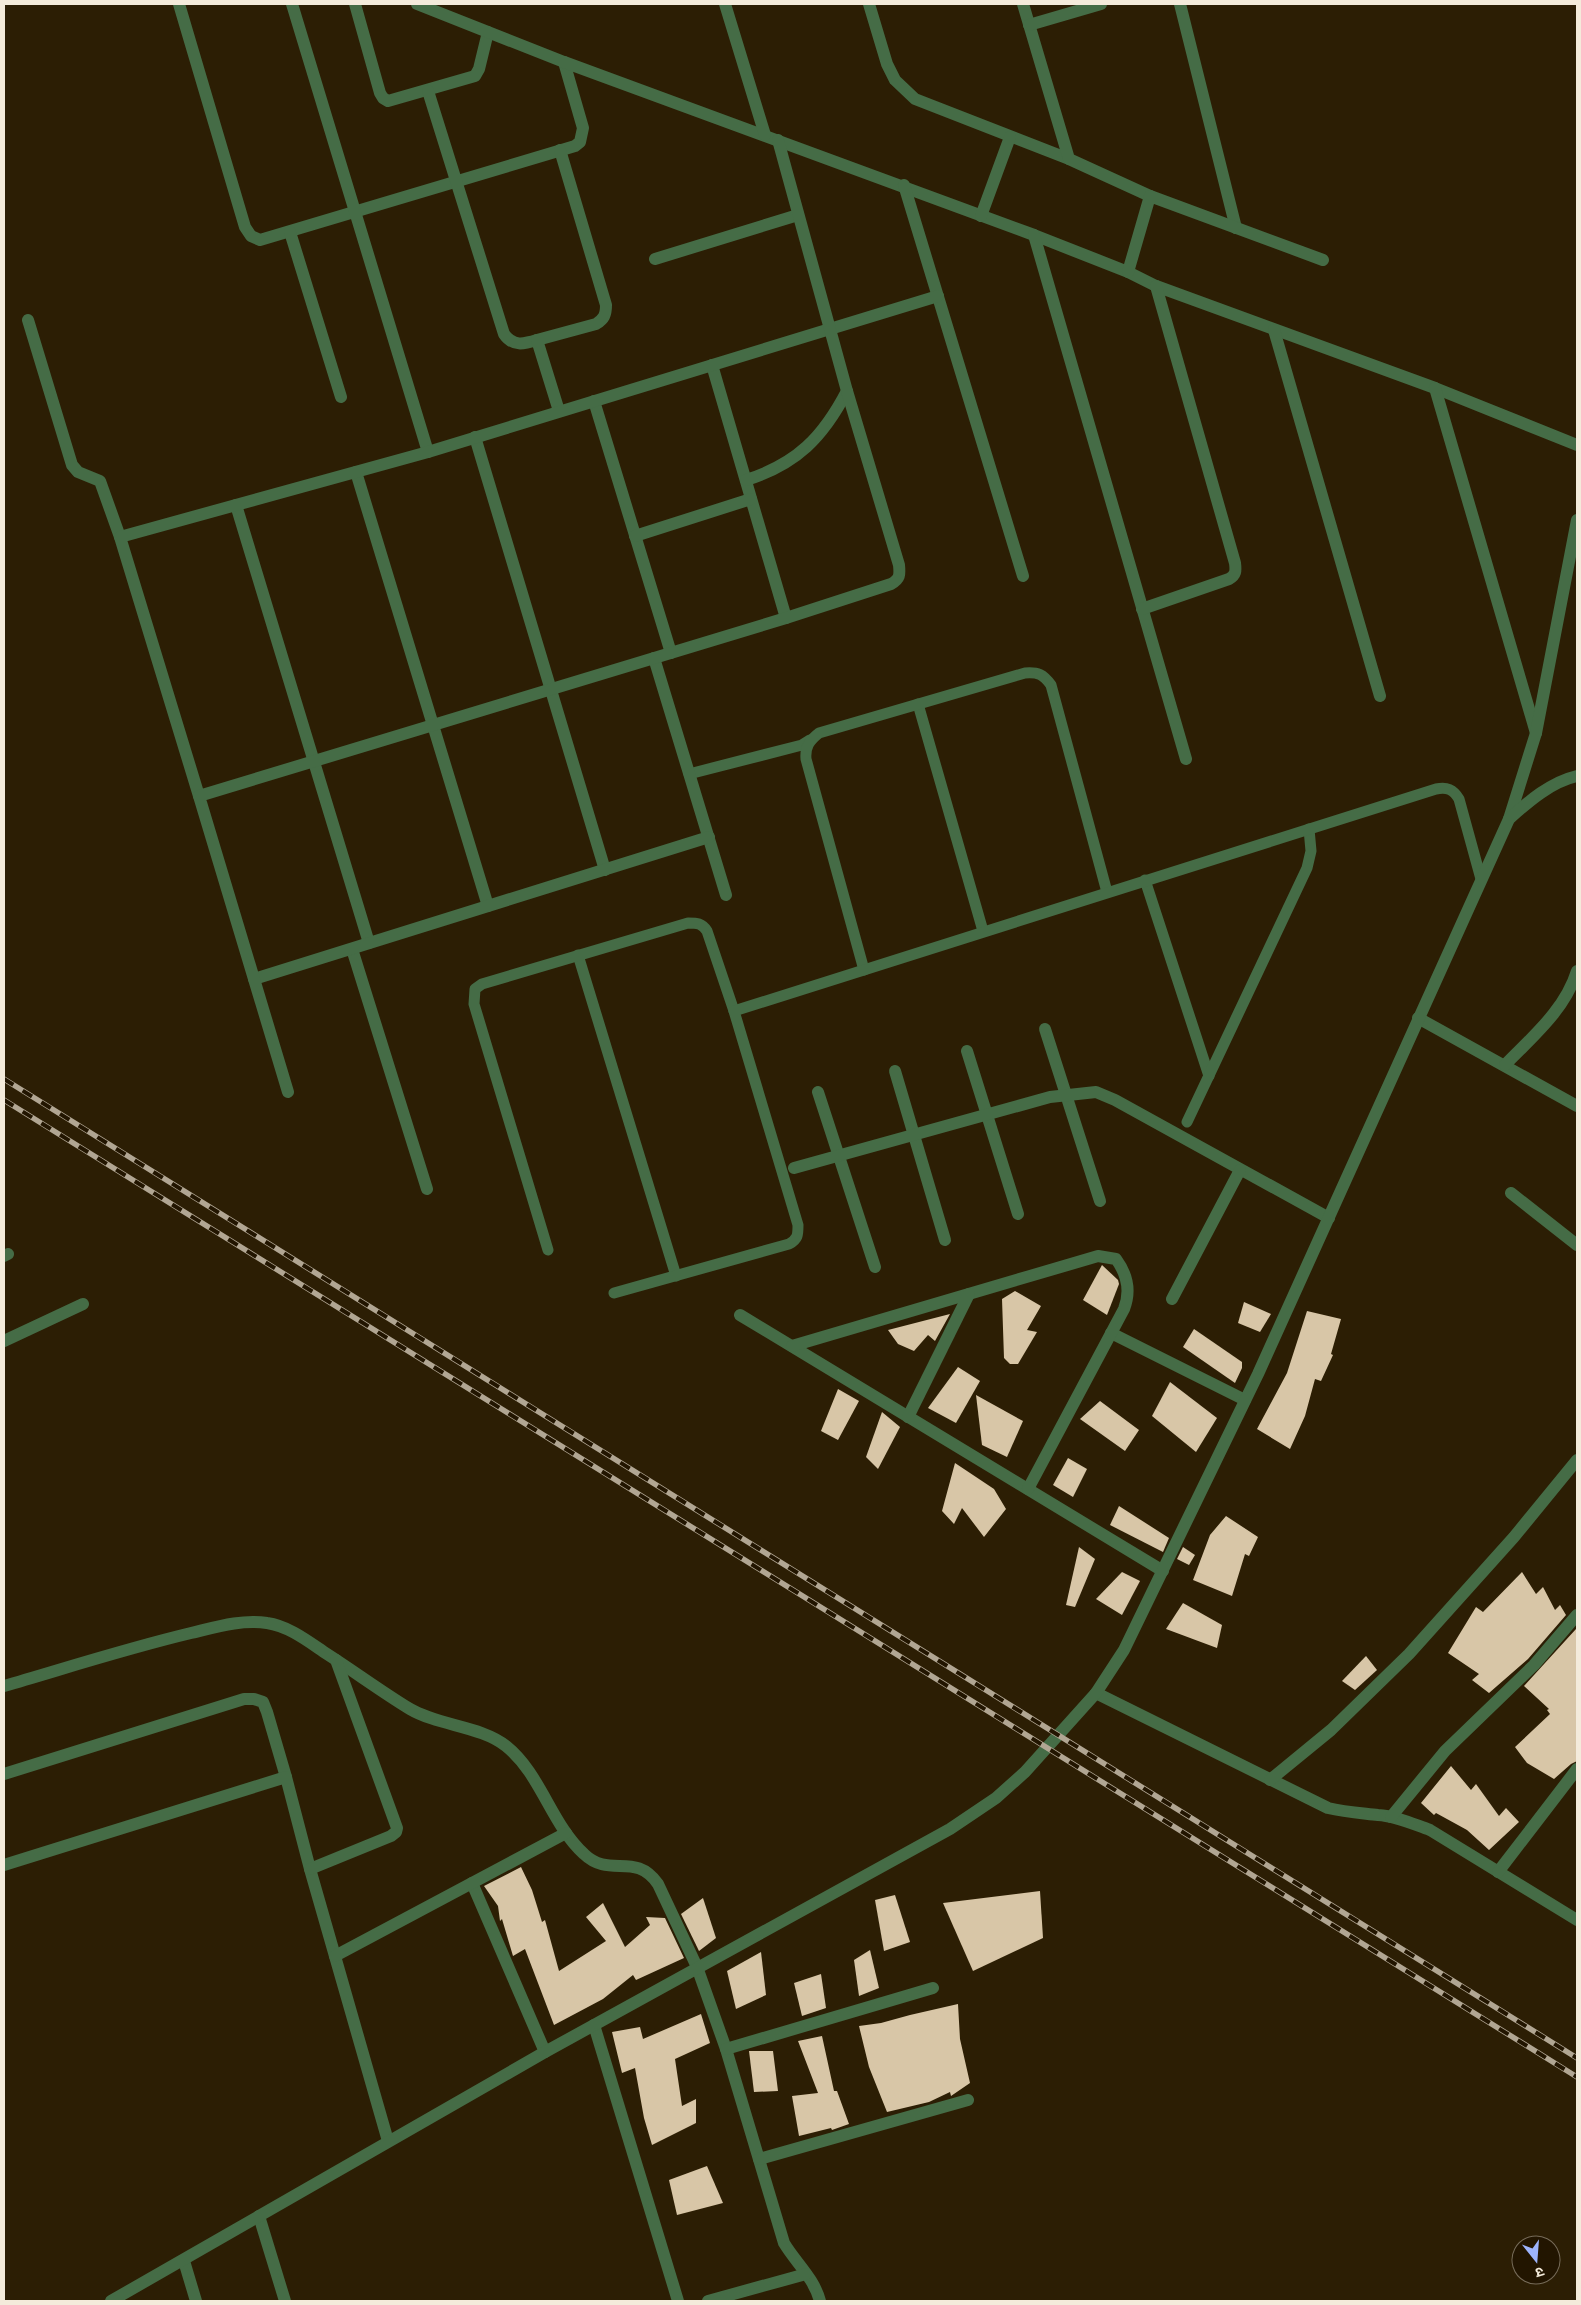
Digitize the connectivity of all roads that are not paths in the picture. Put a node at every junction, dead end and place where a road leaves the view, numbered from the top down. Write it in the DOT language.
graph roads {
  1 [pos="179,4"];
  2 [pos="292,4"];
  3 [pos="356,4"];
  4 [pos="417,4"];
  5 [pos="725,4"];
  6 [pos="869,4"];
  7 [pos="1023,4"];
  8 [pos="1101,4"];
  9 [pos="1180,4"];
  10 [pos="1030,25"];
  11 [pos="488,32"];
  12 [pos="564,62"];
  13 [pos="428,91"];
  14 [pos="765,135"];
  15 [pos="1010,137"];
  16 [pos="778,140"];
  17 [pos="560,150"];
  18 [pos="1069,159"];
  19 [pos="456,181"];
  20 [pos="904,186"];
  21 [pos="1150,196"];
  22 [pos="354,212"];
  23 [pos="798,215"];
  24 [pos="981,216"];
  25 [pos="1236,228"];
  26 [pos="290,232"];
  27 [pos="1034,235"];
  28 [pos="655,259"];
  29 [pos="1323,260"];
  30 [pos="1128,272"];
  31 [pos="1156,286"];
  32 [pos="938,296"];
  33 [pos="28,320"];
  34 [pos="830,329"];
  35 [pos="1274,330"];
  36 [pos="537,340"];
  37 [pos="712,365"];
  38 [pos="1435,388"];
  39 [pos="847,391"];
  40 [pos="341,397"];
  41 [pos="594,401"];
  42 [pos="559,412"];
  43 [pos="476,437"];
  44 [pos="1577,445"];
  45 [pos="428,452"];
  46 [pos="356,472"];
  47 [pos="746,480"];
  48 [pos="751,499"];
  49 [pos="236,505"];
  50 [pos="1577,520"];
  51 [pos="635,536"];
  52 [pos="120,538"];
  53 [pos="1023,576"];
  54 [pos="1142,609"];
  55 [pos="786,618"];
  56 [pos="670,653"];
  57 [pos="654,658"];
  58 [pos="550,690"];
  59 [pos="1380,696"];
  60 [pos="918,704"];
  61 [pos="432,726"];
  62 [pos="1536,733"];
  63 [pos="810,740"];
  64 [pos="1186,759"];
  65 [pos="314,761"];
  66 [pos="689,774"];
  67 [pos="1577,776"];
  68 [pos="199,796"];
  69 [pos="1509,819"];
  70 [pos="1309,829"];
  71 [pos="709,837"];
  72 [pos="605,870"];
  73 [pos="1481,879"];
  74 [pos="1145,880"];
  75 [pos="1107,892"];
  76 [pos="726,895"];
  77 [pos="488,906"];
  78 [pos="983,932"];
  79 [pos="369,943"];
  80 [pos="352,949"];
  81 [pos="578,955"];
  82 [pos="864,970"];
  83 [pos="1577,971"];
  84 [pos="254,979"];
  85 [pos="734,1011"];
  86 [pos="1418,1018"];
  87 [pos="1046,1029"];
  88 [pos="967,1051"];
  89 [pos="1505,1064"];
  90 [pos="895,1071"];
  91 [pos="1209,1076"];
  92 [pos="288,1092"];
  93 [pos="818,1092"];
  94 [pos="1066,1094"];
  95 [pos="1577,1106"];
  96 [pos="988,1115"];
  97 [pos="1187,1122"];
  98 [pos="914,1135"];
  99 [pos="838,1156"];
  100 [pos="794,1168"];
  101 [pos="1240,1170"];
  102 [pos="427,1189"];
  103 [pos="1511,1193"];
  104 [pos="1100,1201"];
  105 [pos="1018,1214"];
  106 [pos="1328,1218"];
  107 [pos="945,1240"];
  108 [pos="1577,1245"];
  109 [pos="548,1250"];
  110 [pos="875,1267"];
  111 [pos="676,1276"];
  112 [pos="614,1294"];
  113 [pos="969,1294"];
  114 [pos="1172,1298"];
  115 [pos="83,1304"];
  116 [pos="740,1314"];
  117 [pos="1111,1334"];
  118 [pos="4,1341"];
  119 [pos="792,1346"];
  120 [pos="1245,1400"];
  121 [pos="908,1417"];
  122 [pos="1577,1460"];
  123 [pos="1028,1489"];
  124 [pos="1163,1571"];
  125 [pos="1577,1615"];
  126 [pos="336,1660"];
  127 [pos="4,1686"];
  128 [pos="1096,1693"];
  129 [pos="1577,1769"];
  130 [pos="4,1774"];
  131 [pos="286,1777"];
  132 [pos="1270,1780"];
  133 [pos="1390,1817"];
  134 [pos="566,1833"];
  135 [pos="4,1865"];
  136 [pos="310,1869"];
  137 [pos="1498,1872"];
  138 [pos="472,1883"];
  139 [pos="1577,1920"];
  140 [pos="335,1956"];
  141 [pos="697,1967"];
  142 [pos="933,1988"];
  143 [pos="594,2025"];
  144 [pos="726,2049"];
  145 [pos="545,2052"];
  146 [pos="968,2100"];
  147 [pos="388,2141"];
  148 [pos="759,2159"];
  149 [pos="259,2216"];
  150 [pos="184,2261"];
  151 [pos="806,2274"];
  152 [pos="127,2297"];
  153 [pos="111,2301"];
  154 [pos="196,2301"];
  155 [pos="285,2301"];
  156 [pos="678,2301"];
  157 [pos="708,2301"];
  158 [pos="820,2301"];
  1 -- 26 [label="street"];
  2 -- 22 [label="street"];
  3 -- 13 [label="street"];
  4 -- 11 [label="street"];
  5 -- 14 [label="street"];
  6 -- 15 [label="street"];
  7 -- 10 [label="street"];
  8 -- 10 [label="street"];
  9 -- 25 [label="street"];
  10 -- 18 [label="street"];
  11 -- 12 [label="street"];
  11 -- 13 [label="street"];
  12 -- 14 [label="street"];
  12 -- 17 [label="street"];
  13 -- 19 [label="street"];
  14 -- 16 [label="street"];
  15 -- 18 [label="street"];
  15 -- 24 [label="street"];
  16 -- 20 [label="street"];
  16 -- 23 [label="street"];
  17 -- 19 [label="street"];
  17 -- 36 [label="street"];
  18 -- 21 [label="street"];
  19 -- 22 [label="street"];
  19 -- 36 [label="street"];
  20 -- 24 [label="street"];
  20 -- 32 [label="street"];
  21 -- 25 [label="street"];
  21 -- 30 [label="street"];
  22 -- 26 [label="street"];
  22 -- 45 [label="street"];
  23 -- 28 [label="street"];
  23 -- 34 [label="street"];
  24 -- 27 [label="street"];
  25 -- 29 [label="street"];
  26 -- 40 [label="street"];
  27 -- 30 [label="street"];
  27 -- 54 [label="street"];
  30 -- 31 [label="street"];
  31 -- 35 [label="street"];
  31 -- 54 [label="street"];
  32 -- 34 [label="street"];
  32 -- 53 [label="street"];
  33 -- 52 [label="street"];
  34 -- 37 [label="street"];
  34 -- 39 [label="street"];
  35 -- 38 [label="street"];
  35 -- 59 [label="street"];
  36 -- 42 [label="street"];
  37 -- 41 [label="street"];
  37 -- 47 [label="street"];
  38 -- 44 [label="street"];
  38 -- 62 [label="street"];
  39 -- 47 [label="street"];
  39 -- 55 [label="street"];
  41 -- 42 [label="street"];
  41 -- 51 [label="street"];
  42 -- 43 [label="street"];
  43 -- 45 [label="street"];
  43 -- 58 [label="street"];
  45 -- 46 [label="street"];
  46 -- 49 [label="street"];
  46 -- 61 [label="street"];
  47 -- 48 [label="street"];
  48 -- 51 [label="street"];
  48 -- 55 [label="street"];
  49 -- 52 [label="street"];
  49 -- 65 [label="street"];
  50 -- 62 [label="street"];
  51 -- 56 [label="street"];
  52 -- 68 [label="street"];
  54 -- 64 [label="street"];
  55 -- 56 [label="street"];
  56 -- 57 [label="street"];
  57 -- 58 [label="street"];
  57 -- 66 [label="street"];
  58 -- 61 [label="street"];
  58 -- 72 [label="street"];
  60 -- 63 [label="lane"];
  60 -- 75 [label="lane"];
  60 -- 78 [label="lane"];
  61 -- 65 [label="street"];
  61 -- 77 [label="street"];
  62 -- 69 [label="street"];
  63 -- 66 [label="lane"];
  63 -- 82 [label="lane"];
  65 -- 68 [label="street"];
  65 -- 79 [label="street"];
  66 -- 71 [label="street"];
  67 -- 69 [label="street"];
  68 -- 84 [label="street"];
  69 -- 73 [label="street"];
  70 -- 73 [label="lane"];
  70 -- 74 [label="lane"];
  70 -- 91 [label="lane"];
  71 -- 72 [label="street"];
  71 -- 76 [label="street"];
  72 -- 77 [label="street"];
  73 -- 86 [label="street"];
  74 -- 75 [label="lane"];
  74 -- 91 [label="lane"];
  75 -- 78 [label="lane"];
  77 -- 79 [label="street"];
  78 -- 82 [label="lane"];
  79 -- 80 [label="street"];
  80 -- 84 [label="street"];
  80 -- 102 [label="street"];
  81 -- 85 [label="lane"];
  81 -- 109 [label="lane"];
  81 -- 111 [label="lane"];
  82 -- 85 [label="lane"];
  83 -- 89 [label="street"];
  84 -- 92 [label="street"];
  85 -- 111 [label="lane"];
  86 -- 89 [label="street"];
  86 -- 106 [label="street"];
  87 -- 94 [label="street"];
  88 -- 96 [label="street"];
  89 -- 95 [label="street"];
  90 -- 98 [label="street"];
  91 -- 97 [label="lane"];
  93 -- 99 [label="street"];
  94 -- 96 [label="street"];
  94 -- 101 [label="street"];
  94 -- 104 [label="street"];
  96 -- 98 [label="street"];
  96 -- 105 [label="street"];
  98 -- 99 [label="street"];
  98 -- 107 [label="street"];
  99 -- 100 [label="street"];
  99 -- 110 [label="street"];
  101 -- 106 [label="street"];
  101 -- 114 [label="street"];
  103 -- 108 [label="street"];
  106 -- 120 [label="street"];
  111 -- 112 [label="lane"];
  113 -- 117 [label="street"];
  113 -- 119 [label="street"];
  113 -- 121 [label="street"];
  115 -- 118 [label="street"];
  116 -- 119 [label="street"];
  117 -- 120 [label="street"];
  117 -- 123 [label="street"];
  119 -- 121 [label="street"];
  120 -- 124 [label="street"];
  121 -- 123 [label="street"];
  122 -- 132 [label="street"];
  123 -- 124 [label="street"];
  124 -- 128 [label="street"];
  125 -- 133 [label="street"];
  126 -- 127 [label="street"];
  126 -- 134 [label="street"];
  126 -- 136 [label="street"];
  128 -- 132 [label="street"];
  128 -- 141 [label="street"];
  129 -- 137 [label="street"];
  130 -- 131 [label="street"];
  131 -- 135 [label="street"];
  131 -- 136 [label="street"];
  132 -- 133 [label="street"];
  133 -- 137 [label="street"];
  134 -- 138 [label="street"];
  134 -- 141 [label="street"];
  136 -- 140 [label="street"];
  137 -- 139 [label="street"];
  138 -- 140 [label="street"];
  138 -- 145 [label="street"];
  140 -- 147 [label="street"];
  141 -- 143 [label="street"];
  141 -- 144 [label="street"];
  142 -- 144 [label="street"];
  143 -- 145 [label="street"];
  143 -- 156 [label="street"];
  144 -- 148 [label="street"];
  145 -- 147 [label="street"];
  146 -- 148 [label="street"];
  147 -- 149 [label="street"];
  148 -- 151 [label="street"];
  149 -- 150 [label="street"];
  149 -- 155 [label="street"];
  150 -- 152 [label="street"];
  150 -- 154 [label="street"];
  151 -- 157 [label="street"];
  151 -- 158 [label="street"];
  152 -- 153 [label="street"];
}
